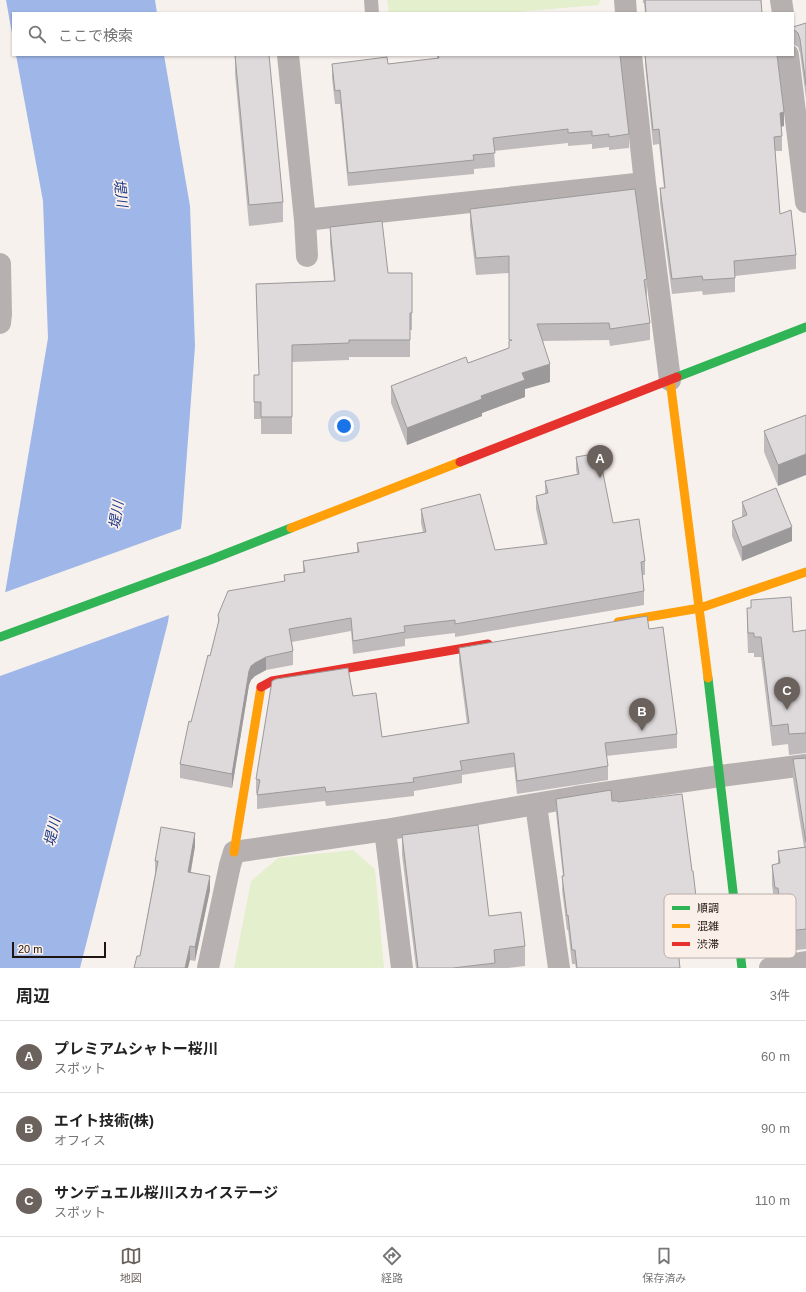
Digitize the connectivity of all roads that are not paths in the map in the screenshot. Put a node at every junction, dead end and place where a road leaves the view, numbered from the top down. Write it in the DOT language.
graph roads {
  1 [pos="370,0"];
  2 [pos="625,0"];
  3 [pos="781,0"];
  4 [pos="372,12"];
  5 [pos="626,12"];
  6 [pos="783,12"];
  7 [pos="288,56"];
  8 [pos="631,56"];
  9 [pos="788,56"];
  10 [pos="644,183"];
  11 [pos="806,202"];
  12 [pos="305,220"];
  13 [pos="307,256"];
  14 [pos="0,264"];
  15 [pos="0,323"];
  16 [pos="806,327"];
  17 [pos="670,380"];
  18 [pos="806,572"];
  19 [pos="700,608"];
  20 [pos="609,624"];
  21 [pos="0,636"];
  22 [pos="499,642"];
  23 [pos="806,765"];
  24 [pos="720,776"];
  25 [pos="536,805"];
  26 [pos="385,830"];
  27 [pos="234,852"];
  28 [pos="734,894"];
  29 [pos="741,958"];
  30 [pos="806,962"];
  31 [pos="208,968"];
  32 [pos="402,968"];
  33 [pos="559,968"];
  34 [pos="742,968"];
  35 [pos="770,968"];
  1 -- 4 [label="lane"];
  2 -- 5 [label="street"];
  3 -- 6 [label="street"];
  7 -- 12 [label="street"];
  8 -- 10 [label="street"];
  9 -- 11 [label="street"];
  10 -- 12 [label="street"];
  10 -- 17 [label="street"];
  12 -- 13 [label="street"];
  14 -- 15 [label="street"];
  16 -- 17 [label="street"];
  17 -- 19 [label="street"];
  17 -- 21 [label="street"];
  18 -- 19 [label="street"];
  19 -- 20 [label="street"];
  19 -- 24 [label="street"];
  22 -- 27 [label="street"];
  23 -- 24 [label="street"];
  24 -- 25 [label="street"];
  24 -- 28 [label="street"];
  25 -- 26 [label="street"];
  25 -- 33 [label="street"];
  26 -- 27 [label="street"];
  26 -- 32 [label="street"];
  27 -- 31 [label="street"];
  29 -- 34 [label="street"];
  30 -- 35 [label="street"];
}
